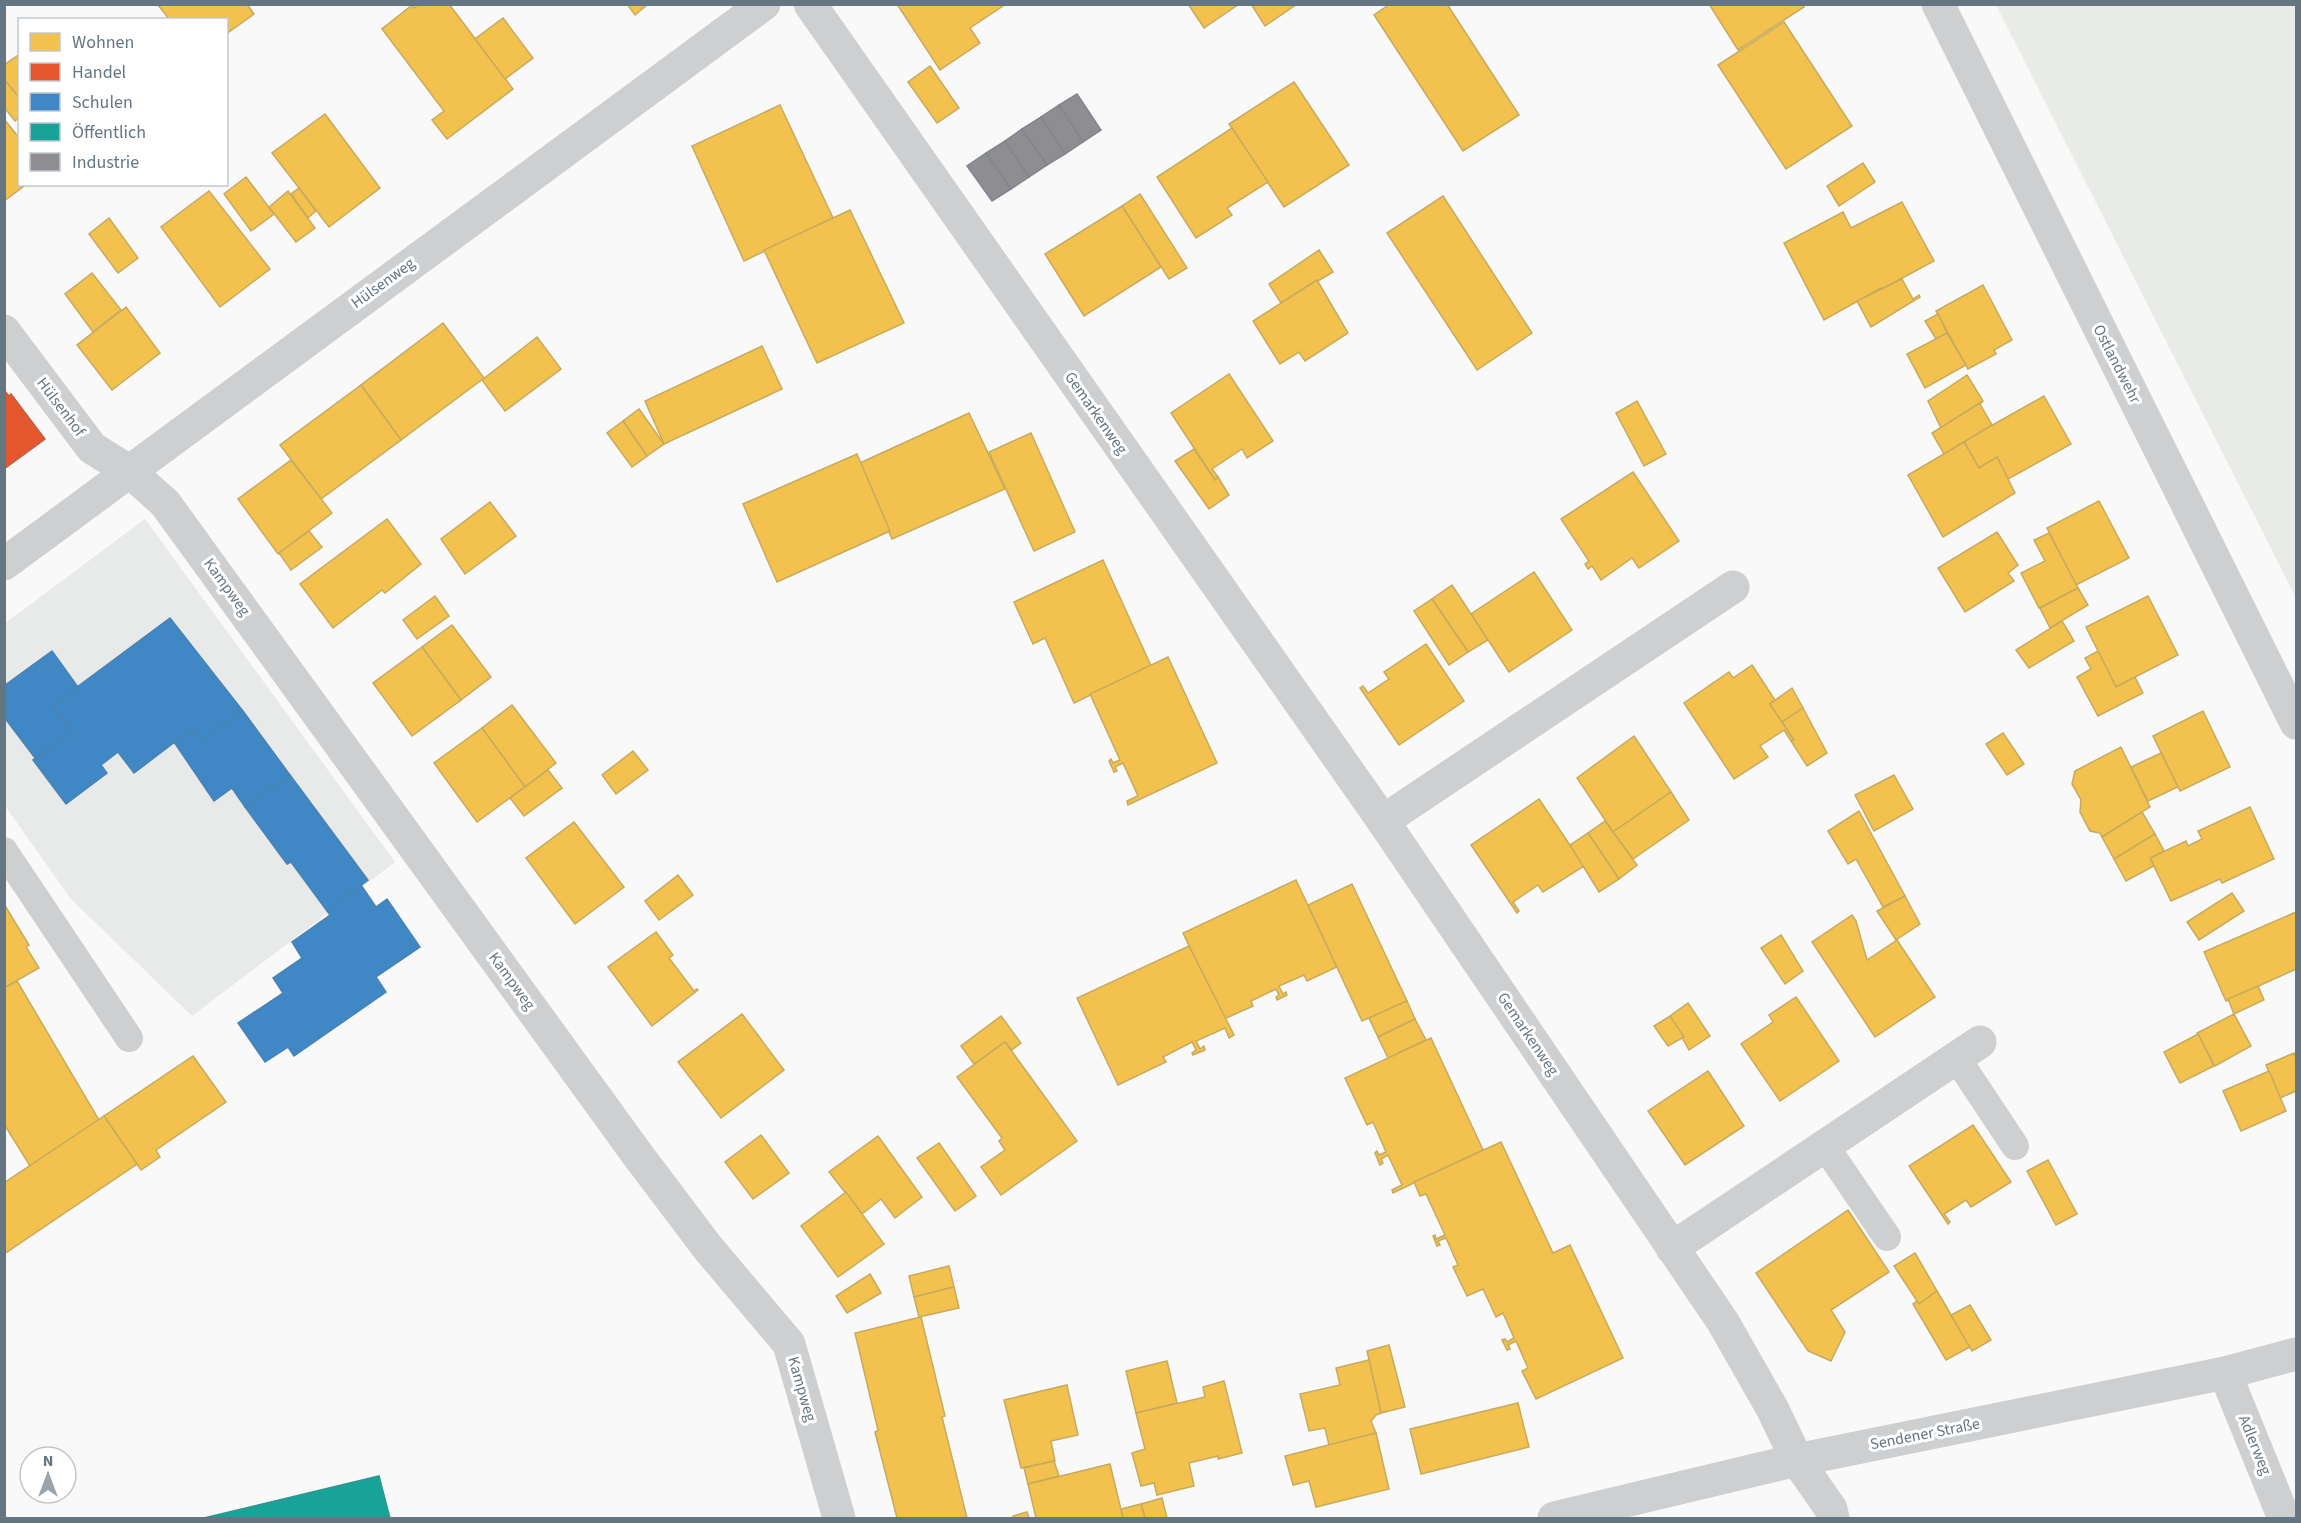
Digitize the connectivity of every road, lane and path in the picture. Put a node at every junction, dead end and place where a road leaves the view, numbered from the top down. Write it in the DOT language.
graph roads {
  1 [pos="764,4"];
  2 [pos="810,4"];
  3 [pos="1938,4"];
  4 [pos="4,331"];
  5 [pos="129,471"];
  6 [pos="4,564"];
  7 [pos="1733,587"];
  8 [pos="2296,723"];
  9 [pos="1383,821"];
  10 [pos="4,851"];
  11 [pos="129,1038"];
  12 [pos="1968,1050"];
  13 [pos="1825,1146"];
  14 [pos="2015,1146"];
  15 [pos="1887,1238"];
  16 [pos="1672,1248"];
  17 [pos="2296,1354"];
  18 [pos="2225,1373"];
  19 [pos="1797,1460"];
  20 [pos="839,1518"];
  21 [pos="1554,1518"];
  22 [pos="1833,1518"];
  23 [pos="2284,1518"];
  1 -- 5 [label="street, Hülsenweg"];
  2 -- 9 [label="street, Gemarkenweg"];
  3 -- 8 [label="street, Ostlandwehr"];
  4 -- 5 [label="street, Hülsenhof"];
  5 -- 6 [label="street, Hülsenweg"];
  5 -- 20 [label="street, Kampweg"];
  7 -- 9 [label="street"];
  9 -- 16 [label="street, Gemarkenweg"];
  10 -- 11 [label="lane"];
  12 -- 13 [label="street"];
  12 -- 14 [label="lane"];
  13 -- 15 [label="lane"];
  13 -- 16 [label="street"];
  16 -- 19 [label="street, Gemarkenweg"];
  17 -- 18 [label="street, Sendener Straße"];
  18 -- 19 [label="street, Sendener Straße"];
  18 -- 23 [label="street, Adlerweg"];
  19 -- 21 [label="street, Sendener Straße"];
  19 -- 22 [label="street, Gemarkenweg"];
}
